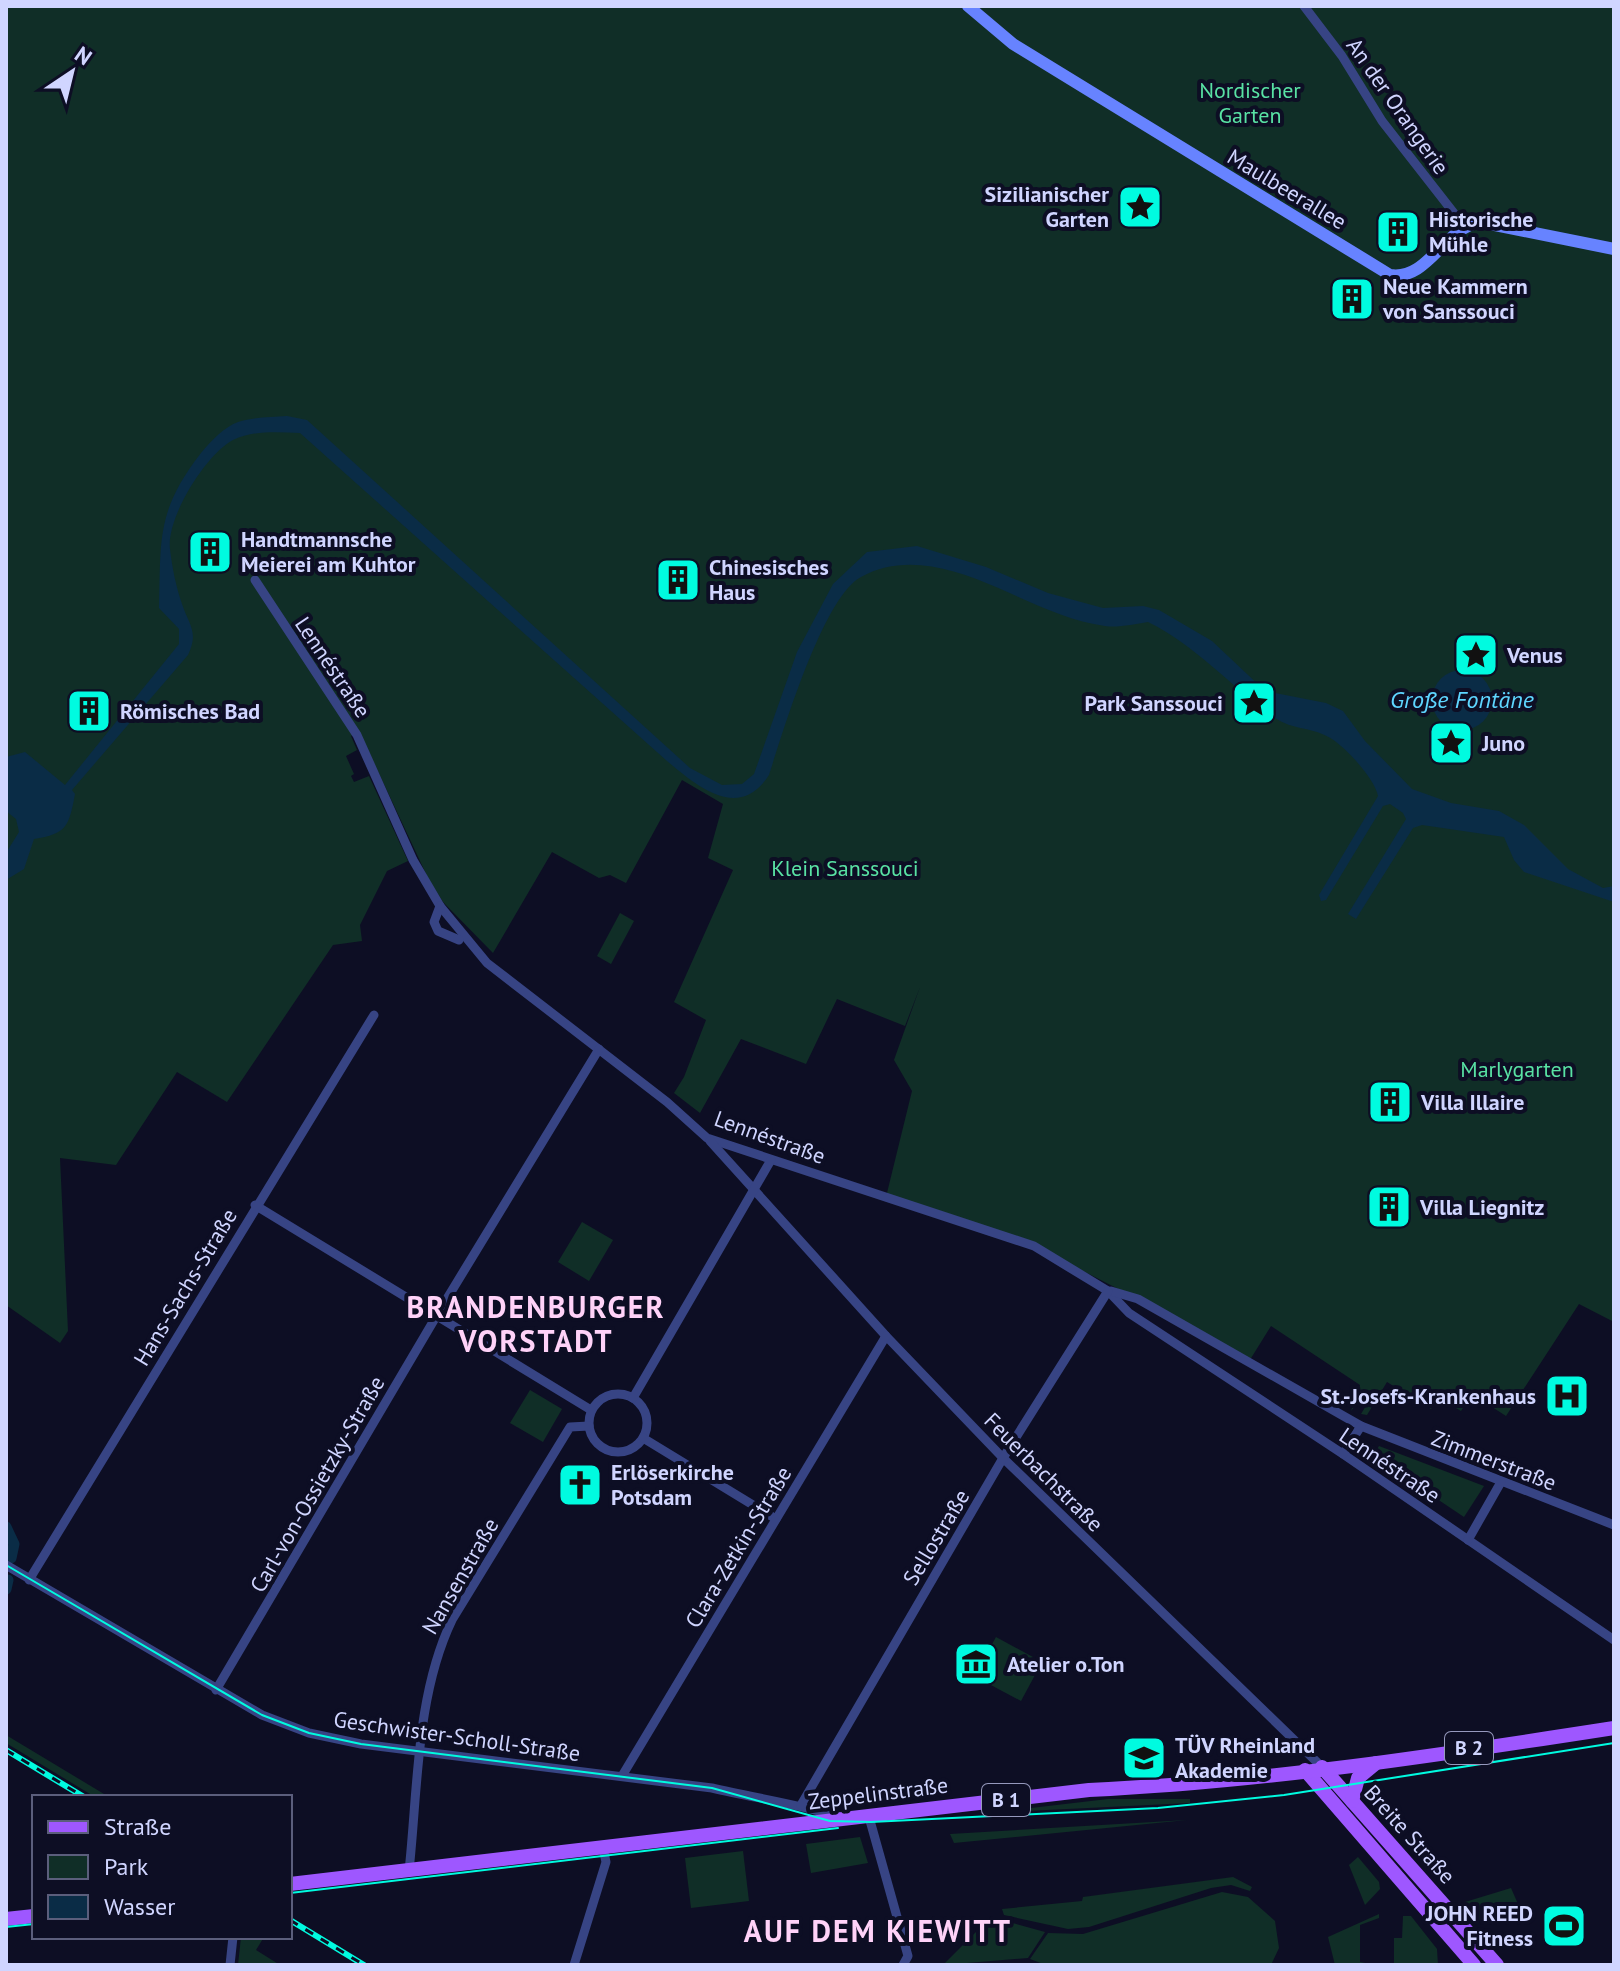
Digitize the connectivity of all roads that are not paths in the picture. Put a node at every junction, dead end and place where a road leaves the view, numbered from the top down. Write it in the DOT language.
graph roads {
  1 [pos="968,6"];
  2 [pos="1304,6"];
  3 [pos="1464,226"];
  4 [pos="1614,249"];
  5 [pos="255,580"];
  6 [pos="440,906"];
  7 [pos="459,942"];
  8 [pos="374,1015"];
  9 [pos="599,1049"];
  10 [pos="707,1138"];
  11 [pos="771,1160"];
  12 [pos="752,1192"];
  13 [pos="255,1205"];
  14 [pos="1108,1291"];
  15 [pos="437,1315"];
  16 [pos="886,1336"];
  17 [pos="633,1398"];
  18 [pos="591,1410"];
  19 [pos="589,1426"];
  20 [pos="1361,1426"];
  21 [pos="643,1438"];
  22 [pos="1343,1454"];
  23 [pos="1003,1458"];
  24 [pos="1501,1482"];
  25 [pos="776,1519"];
  26 [pos="1614,1525"];
  27 [pos="1468,1540"];
  28 [pos="6,1565"];
  29 [pos="29,1580"];
  30 [pos="1614,1640"];
  31 [pos="216,1690"];
  32 [pos="1614,1728"];
  33 [pos="422,1752"];
  34 [pos="1381,1760"];
  35 [pos="1322,1767"];
  36 [pos="1305,1770"];
  37 [pos="622,1776"];
  38 [pos="1352,1801"];
  39 [pos="801,1805"];
  40 [pos="869,1817"];
  41 [pos="847,1819"];
  42 [pos="603,1848"];
  43 [pos="409,1871"];
  44 [pos="292,1884"];
  45 [pos="32,1916"];
  46 [pos="6,1919"];
  47 [pos="233,1939"];
  48 [pos="230,1965"];
  49 [pos="574,1965"];
  50 [pos="903,1965"];
  51 [pos="1474,1965"];
  52 [pos="1497,1965"];
  1 -- 3 [label="street, Maulbeerallee"];
  2 -- 3 [label="street, An der Orangerie"];
  3 -- 4 [label="street"];
  5 -- 6 [label="street, Lennéstraße"];
  6 -- 7 [label="street, Lennéstraße"];
  6 -- 7 [label="street, Lennéstraße"];
  7 -- 9 [label="street, Lennéstraße"];
  8 -- 13 [label="street, Hans-Sachs-Straße"];
  9 -- 10 [label="street, Lennéstraße"];
  9 -- 15 [label="street, Carl-von-Ossietzky-Straße"];
  10 -- 11 [label="street, Lennéstraße"];
  10 -- 12 [label="street, Feuerbachstraße"];
  11 -- 12 [label="street"];
  11 -- 14 [label="street, Lennéstraße"];
  12 -- 16 [label="street, Feuerbachstraße"];
  12 -- 17 [label="street"];
  13 -- 15 [label="street"];
  13 -- 29 [label="street, Hans-Sachs-Straße"];
  14 -- 20 [label="street, Lennéstraße"];
  14 -- 22 [label="street, Lennéstraße"];
  14 -- 23 [label="street, Sellostraße"];
  15 -- 18 [label="street"];
  15 -- 31 [label="street, Carl-von-Ossietzky-Straße"];
  16 -- 23 [label="street, Feuerbachstraße"];
  16 -- 25 [label="street, Clara-Zetkin-Straße"];
  17 -- 18 [label="street"];
  17 -- 21 [label="street"];
  18 -- 19 [label="street"];
  19 -- 21 [label="street"];
  19 -- 33 [label="street, Nansenstraße"];
  20 -- 22 [label="street"];
  20 -- 24 [label="street, Zimmerstraße"];
  21 -- 25 [label="street"];
  22 -- 27 [label="street, Lennéstraße"];
  23 -- 35 [label="street, Feuerbachstraße"];
  23 -- 39 [label="street, Sellostraße"];
  24 -- 26 [label="street, Zimmerstraße"];
  24 -- 27 [label="street"];
  25 -- 37 [label="street, Clara-Zetkin-Straße"];
  27 -- 30 [label="street, Lennéstraße"];
  28 -- 29 [label="street, Geschwister-Scholl-Straße"];
  29 -- 31 [label="street, Geschwister-Scholl-Straße"];
  31 -- 33 [label="street, Geschwister-Scholl-Straße"];
  32 -- 34 [label="main road, Zeppelinstraße / B 2"];
  33 -- 37 [label="street, Geschwister-Scholl-Straße"];
  33 -- 43 [label="street, Nansenstraße"];
  34 -- 35 [label="main road, Zeppelinstraße / B 2"];
  34 -- 38 [label="main road"];
  35 -- 36 [label="main road, Zeppelinstraße / B 1"];
  35 -- 38 [label="main road, Breite Straße"];
  36 -- 40 [label="main road, Zeppelinstraße / B 1"];
  36 -- 51 [label="main road, Breite Straße"];
  37 -- 39 [label="street, Geschwister-Scholl-Straße"];
  38 -- 52 [label="main road, Breite Straße"];
  39 -- 41 [label="street, Geschwister-Scholl-Straße"];
  40 -- 41 [label="main road, Zeppelinstraße / B 1"];
  40 -- 50 [label="street"];
  41 -- 42 [label="main road, Zeppelinstraße / B 1"];
  42 -- 43 [label="main road, Zeppelinstraße / B 1"];
  42 -- 49 [label="street"];
  43 -- 44 [label="main road, Zeppelinstraße / B 1"];
  45 -- 46 [label="main road"];
  47 -- 48 [label="street"];
}
